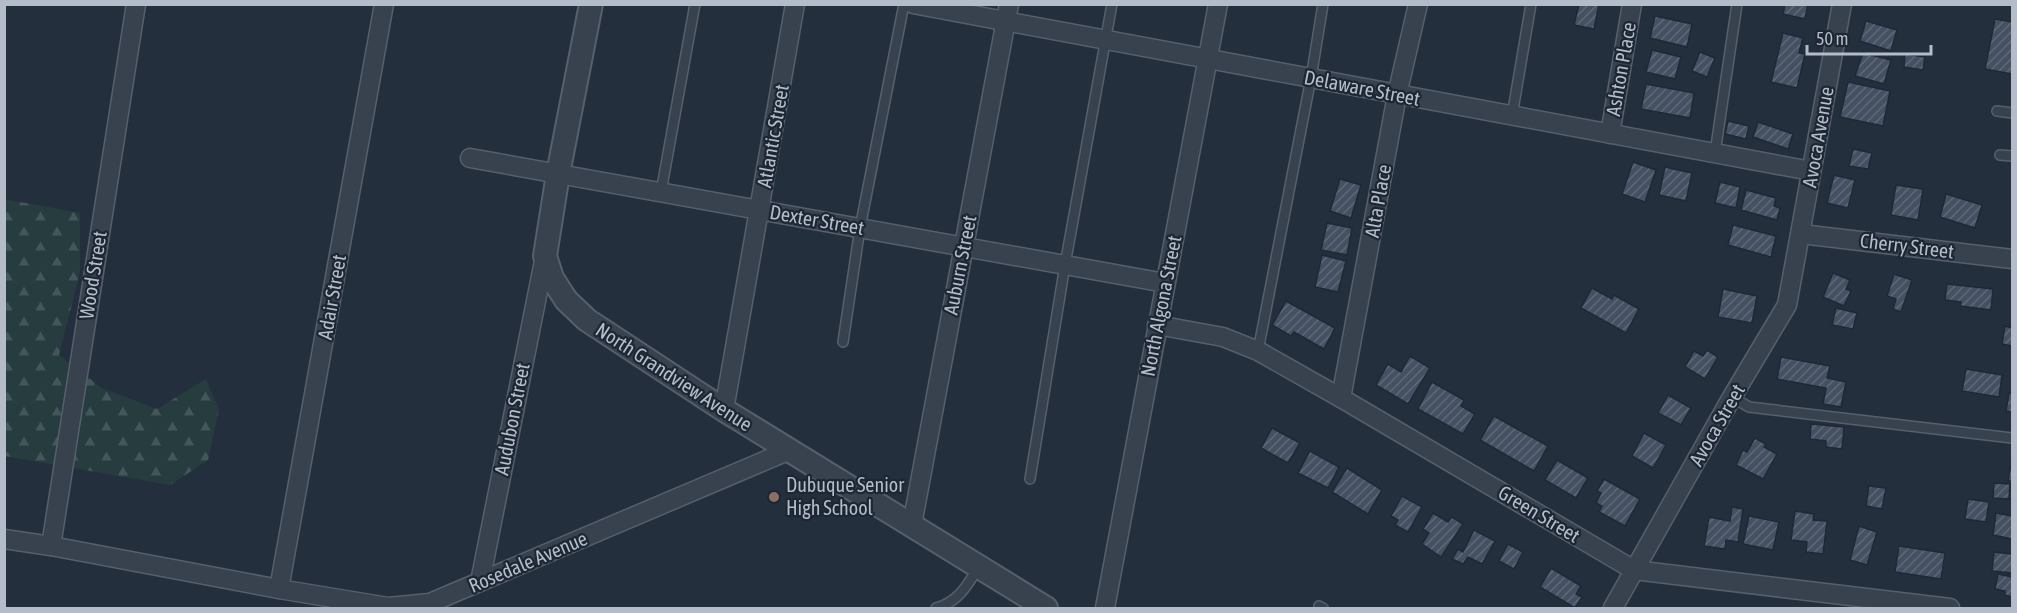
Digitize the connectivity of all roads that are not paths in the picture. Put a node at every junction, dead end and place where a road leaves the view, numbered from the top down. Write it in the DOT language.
graph roads {
  1 [pos="136,4"];
  2 [pos="384,4"];
  3 [pos="591,4"];
  4 [pos="695,4"];
  5 [pos="795,4"];
  6 [pos="904,4"];
  7 [pos="913,4"];
  8 [pos="1112,4"];
  9 [pos="1218,4"];
  10 [pos="1323,4"];
  11 [pos="1418,4"];
  12 [pos="1531,4"];
  13 [pos="1632,4"];
  14 [pos="1737,4"];
  15 [pos="1842,4"];
  16 [pos="1008,13"];
  17 [pos="1106,40"];
  18 [pos="1208,60"];
  19 [pos="1311,78"];
  20 [pos="1397,94"];
  21 [pos="1997,111"];
  22 [pos="2013,113"];
  23 [pos="1512,116"];
  24 [pos="1610,134"];
  25 [pos="1715,153"];
  26 [pos="2000,155"];
  27 [pos="2013,156"];
  28 [pos="470,158"];
  29 [pos="1811,171"];
  30 [pos="558,174"];
  31 [pos="661,192"];
  32 [pos="760,210"];
  33 [pos="860,228"];
  34 [pos="1801,234"];
  35 [pos="964,247"];
  36 [pos="544,256"];
  37 [pos="2013,259"];
  38 [pos="1065,265"];
  39 [pos="1165,282"];
  40 [pos="1157,325"];
  41 [pos="843,342"];
  42 [pos="1258,351"];
  43 [pos="1732,397"];
  44 [pos="1341,398"];
  45 [pos="724,410"];
  46 [pos="2013,438"];
  47 [pos="790,450"];
  48 [pos="1030,479"];
  49 [pos="912,525"];
  50 [pos="4,539"];
  51 [pos="51,546"];
  52 [pos="979,567"];
  53 [pos="1634,570"];
  54 [pos="480,582"];
  55 [pos="279,589"];
  56 [pos="936,609"];
  57 [pos="1046,609"];
  58 [pos="1105,609"];
  59 [pos="1613,609"];
  60 [pos="1950,609"];
  1 -- 51 [label="street, Wood Street"];
  2 -- 55 [label="street, Adair Street"];
  3 -- 30 [label="street"];
  4 -- 31 [label="lane"];
  5 -- 32 [label="street, Atlantic Street"];
  6 -- 33 [label="lane"];
  7 -- 16 [label="street, Delaware Street"];
  8 -- 17 [label="lane"];
  9 -- 18 [label="street, North Algona Street"];
  10 -- 19 [label="lane"];
  11 -- 20 [label="street, Alta Place"];
  12 -- 23 [label="lane"];
  13 -- 24 [label="street, Ashton Place"];
  14 -- 25 [label="lane"];
  15 -- 29 [label="street, Avoca Avenue"];
  16 -- 17 [label="street, Delaware Street"];
  16 -- 35 [label="street, Auburn Street"];
  17 -- 18 [label="street, Delaware Street"];
  17 -- 38 [label="lane"];
  18 -- 19 [label="street, Delaware Street"];
  18 -- 39 [label="street, North Algona Street"];
  19 -- 20 [label="street, Delaware Street"];
  19 -- 42 [label="lane"];
  20 -- 23 [label="street, Delaware Street"];
  20 -- 44 [label="street, Alta Place"];
  21 -- 22 [label="lane"];
  23 -- 24 [label="street, Delaware Street"];
  24 -- 25 [label="street, Delaware Street"];
  25 -- 29 [label="street, Delaware Street"];
  26 -- 27 [label="lane"];
  28 -- 30 [label="street, Dexter Street"];
  29 -- 34 [label="street, Avoca Avenue"];
  30 -- 31 [label="street, Dexter Street"];
  30 -- 36 [label="street"];
  31 -- 32 [label="street, Dexter Street"];
  32 -- 33 [label="street, Dexter Street"];
  32 -- 45 [label="street, Atlantic Street"];
  33 -- 35 [label="street, Dexter Street"];
  33 -- 41 [label="lane"];
  34 -- 37 [label="street, Cherry Street"];
  34 -- 43 [label="street, Avoca Street"];
  35 -- 38 [label="street, Dexter Street"];
  35 -- 49 [label="street, Auburn Street"];
  36 -- 45 [label="street, North Grandview Avenue"];
  36 -- 54 [label="street, Audubon Street"];
  38 -- 39 [label="street, Dexter Street"];
  38 -- 48 [label="lane"];
  39 -- 40 [label="street, North Algona Street"];
  40 -- 42 [label="street, Green Street"];
  40 -- 58 [label="street, North Algona Street"];
  42 -- 44 [label="street, Green Street"];
  43 -- 46 [label="lane"];
  43 -- 53 [label="street, Avoca Street"];
  44 -- 53 [label="street, Green Street"];
  45 -- 47 [label="street, North Grandview Avenue"];
  47 -- 49 [label="street, North Grandview Avenue"];
  47 -- 54 [label="street, Rosedale Avenue"];
  49 -- 52 [label="street, North Grandview Avenue"];
  50 -- 51 [label="street, Rosedale Avenue"];
  51 -- 55 [label="street, Rosedale Avenue"];
  52 -- 56 [label="lane"];
  52 -- 57 [label="street, North Grandview Avenue"];
  53 -- 59 [label="street, Avoca Street"];
  53 -- 60 [label="street, Green Street"];
  54 -- 55 [label="street, Rosedale Avenue"];
}
